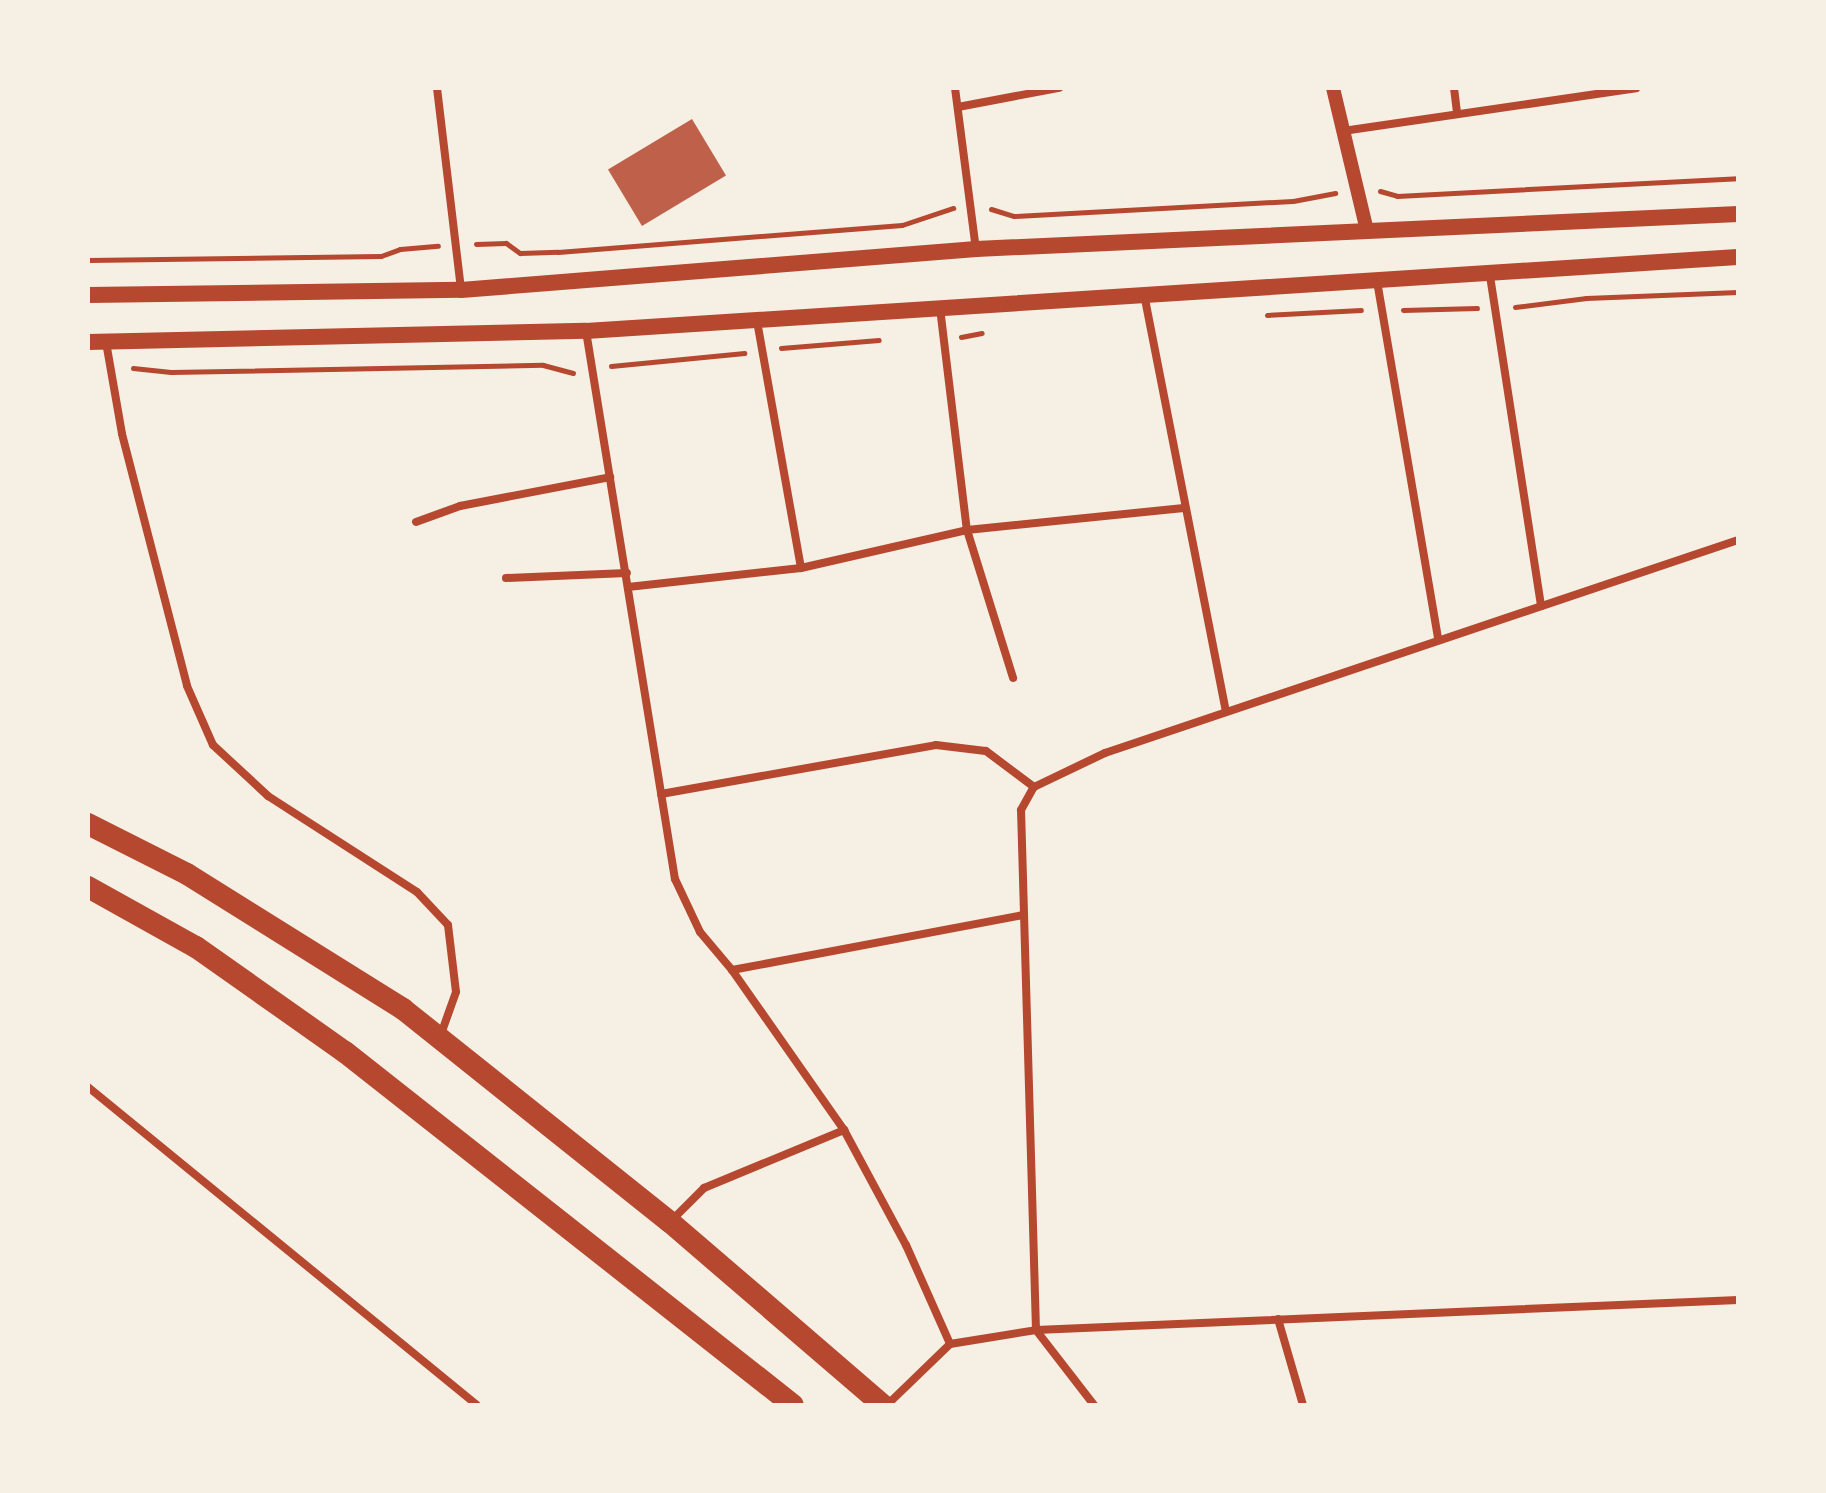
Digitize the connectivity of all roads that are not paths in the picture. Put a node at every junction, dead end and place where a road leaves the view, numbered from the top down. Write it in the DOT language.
graph roads {
  1 [pos="437,88"];
  2 [pos="955,88"];
  3 [pos="1059,88"];
  4 [pos="1333,88"];
  5 [pos="1454,88"];
  6 [pos="1636,88"];
  7 [pos="958,107"];
  8 [pos="1457,112"];
  9 [pos="1343,131"];
  10 [pos="1738,214"];
  11 [pos="1367,231"];
  12 [pos="976,249"];
  13 [pos="1738,257"];
  14 [pos="1490,276"];
  15 [pos="1377,281"];
  16 [pos="461,290"];
  17 [pos="1144,294"];
  18 [pos="88,295"];
  19 [pos="940,307"];
  20 [pos="757,321"];
  21 [pos="586,331"];
  22 [pos="88,342"];
  23 [pos="106,342"];
  24 [pos="610,477"];
  25 [pos="1184,508"];
  26 [pos="416,522"];
  27 [pos="967,530"];
  28 [pos="1738,540"];
  29 [pos="801,568"];
  30 [pos="627,573"];
  31 [pos="506,578"];
  32 [pos="628,587"];
  33 [pos="1541,606"];
  34 [pos="1438,638"];
  35 [pos="1013,678"];
  36 [pos="1226,711"];
  37 [pos="1034,787"];
  38 [pos="661,794"];
  39 [pos="88,824"];
  40 [pos="88,887"];
  41 [pos="1024,915"];
  42 [pos="732,970"];
  43 [pos="440,1038"];
  44 [pos="88,1087"];
  45 [pos="844,1130"];
  46 [pos="670,1222"];
  47 [pos="1738,1300"];
  48 [pos="1278,1319"];
  49 [pos="1036,1330"];
  50 [pos="950,1344"];
  51 [pos="477,1405"];
  52 [pos="793,1405"];
  53 [pos="885,1405"];
  54 [pos="1094,1405"];
  55 [pos="1303,1405"];
  1 -- 16 [label="street"];
  2 -- 7 [label="street"];
  3 -- 7 [label="street"];
  4 -- 9 [label="street"];
  5 -- 8 [label="street"];
  6 -- 8 [label="street"];
  7 -- 12 [label="street"];
  8 -- 9 [label="street"];
  9 -- 11 [label="street"];
  10 -- 11 [label="main road"];
  11 -- 12 [label="main road"];
  12 -- 16 [label="main road"];
  13 -- 14 [label="main road"];
  14 -- 15 [label="main road"];
  14 -- 33 [label="street"];
  15 -- 17 [label="main road"];
  15 -- 34 [label="street"];
  16 -- 18 [label="main road"];
  17 -- 19 [label="main road"];
  17 -- 25 [label="street"];
  19 -- 20 [label="main road"];
  19 -- 27 [label="street"];
  20 -- 21 [label="main road"];
  20 -- 29 [label="street"];
  21 -- 23 [label="main road"];
  21 -- 24 [label="street"];
  22 -- 23 [label="main road"];
  23 -- 43 [label="street"];
  24 -- 26 [label="street"];
  24 -- 30 [label="street"];
  25 -- 27 [label="street"];
  25 -- 36 [label="street"];
  27 -- 29 [label="street"];
  27 -- 35 [label="street"];
  28 -- 33 [label="street"];
  29 -- 32 [label="street"];
  30 -- 31 [label="street"];
  30 -- 32 [label="street"];
  32 -- 38 [label="street"];
  33 -- 34 [label="street"];
  34 -- 36 [label="street"];
  36 -- 37 [label="street"];
  37 -- 38 [label="street"];
  37 -- 41 [label="street"];
  38 -- 42 [label="street"];
  39 -- 43 [label="highway"];
  40 -- 52 [label="highway"];
  41 -- 42 [label="street"];
  41 -- 49 [label="street"];
  42 -- 45 [label="street"];
  43 -- 46 [label="highway"];
  44 -- 51 [label="street"];
  45 -- 46 [label="street"];
  45 -- 50 [label="street"];
  46 -- 53 [label="highway"];
  47 -- 48 [label="street"];
  48 -- 49 [label="street"];
  48 -- 55 [label="street"];
  49 -- 50 [label="street"];
  49 -- 54 [label="street"];
  50 -- 53 [label="street"];
}
